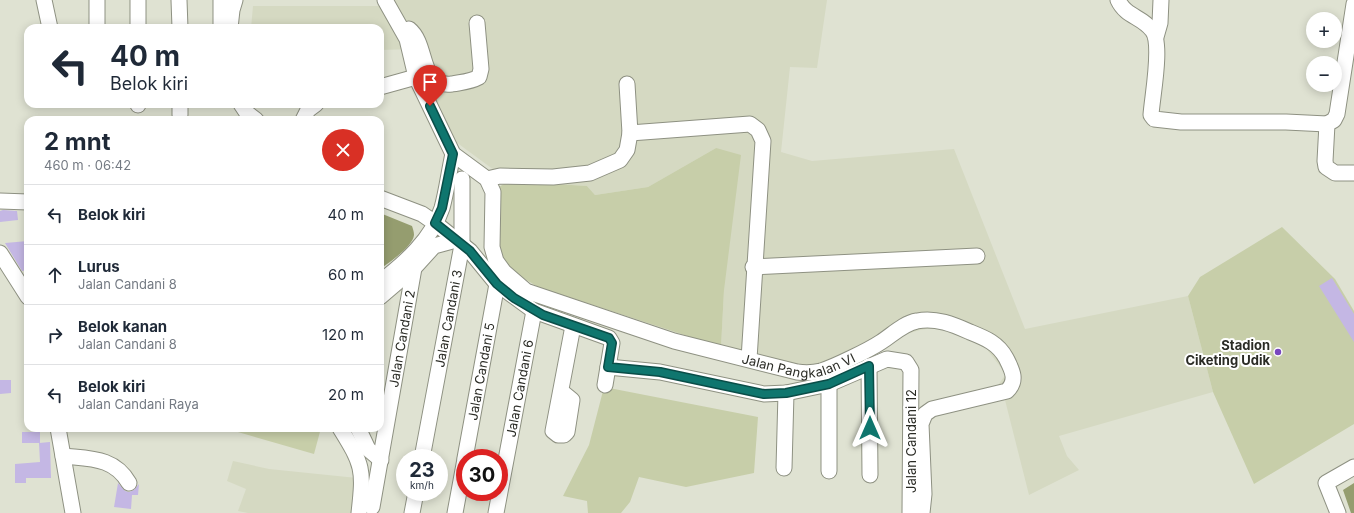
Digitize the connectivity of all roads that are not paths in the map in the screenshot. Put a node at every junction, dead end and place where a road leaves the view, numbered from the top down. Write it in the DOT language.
graph roads {
  1 [pos="44,0"];
  2 [pos="51,0"];
  3 [pos="97,0"];
  4 [pos="138,0"];
  5 [pos="180,0"];
  6 [pos="221,0"];
  7 [pos="235,0"];
  8 [pos="385,0"];
  9 [pos="1118,0"];
  10 [pos="1161,0"];
  11 [pos="1354,4"];
  12 [pos="393,16"];
  13 [pos="477,23"];
  14 [pos="50,24"];
  15 [pos="51,24"];
  16 [pos="96,24"];
  17 [pos="138,24"];
  18 [pos="180,24"];
  19 [pos="221,24"];
  20 [pos="230,24"];
  21 [pos="1156,37"];
  22 [pos="1350,49"];
  23 [pos="416,77"];
  24 [pos="627,84"];
  25 [pos="384,86"];
  26 [pos="244,108"];
  27 [pos="311,108"];
  28 [pos="251,116"];
  29 [pos="305,116"];
  30 [pos="1327,124"];
  31 [pos="630,133"];
  32 [pos="453,154"];
  33 [pos="1354,172"];
  34 [pos="462,179"];
  35 [pos="487,179"];
  36 [pos="384,200"];
  37 [pos="0,201"];
  38 [pos="24,202"];
  39 [pos="435,223"];
  40 [pos="459,242"];
  41 [pos="0,253"];
  42 [pos="977,256"];
  43 [pos="753,267"];
  44 [pos="414,268"];
  45 [pos="23,279"];
  46 [pos="384,279"];
  47 [pos="497,284"];
  48 [pos="384,294"];
  49 [pos="534,311"];
  50 [pos="573,326"];
  51 [pos="610,355"];
  52 [pos="749,359"];
  53 [pos="869,366"];
  54 [pos="829,384"];
  55 [pos="605,385"];
  56 [pos="561,391"];
  57 [pos="786,393"];
  58 [pos="59,432"];
  59 [pos="342,432"];
  60 [pos="360,432"];
  61 [pos="424,449"];
  62 [pos="467,449"];
  63 [pos="63,456"];
  64 [pos="380,460"];
  65 [pos="1354,467"];
  66 [pos="784,468"];
  67 [pos="829,471"];
  68 [pos="870,475"];
  69 [pos="129,483"];
  70 [pos="414,501"];
  71 [pos="457,501"];
  72 [pos="372,506"];
  73 [pos="73,513"];
  74 [pos="359,513"];
  75 [pos="412,513"];
  76 [pos="455,513"];
  77 [pos="496,513"];
  78 [pos="910,513"];
  79 [pos="922,513"];
  80 [pos="1338,513"];
  1 -- 14 [label="street"];
  2 -- 15 [label="street"];
  3 -- 16 [label="street"];
  4 -- 17 [label="street"];
  5 -- 18 [label="street"];
  6 -- 19 [label="street"];
  7 -- 20 [label="street"];
  8 -- 12 [label="street"];
  9 -- 21 [label="street"];
  10 -- 21 [label="street"];
  11 -- 22 [label="street"];
  12 -- 13 [label="street"];
  12 -- 23 [label="street"];
  21 -- 30 [label="street"];
  22 -- 30 [label="street"];
  23 -- 25 [label="street"];
  23 -- 32 [label="street"];
  24 -- 31 [label="street"];
  26 -- 28 [label="street"];
  27 -- 29 [label="street"];
  30 -- 33 [label="street"];
  31 -- 35 [label="street"];
  31 -- 43 [label="street"];
  32 -- 35 [label="street"];
  32 -- 39 [label="street"];
  34 -- 40 [label="street, Jalan Candani 3"];
  35 -- 52 [label="street, Jalan Pangkalan VI"];
  36 -- 39 [label="street"];
  37 -- 38 [label="street"];
  39 -- 40 [label="street"];
  39 -- 46 [label="street"];
  40 -- 44 [label="street"];
  40 -- 47 [label="street"];
  40 -- 61 [label="street, Jalan Candani 3"];
  41 -- 45 [label="street"];
  42 -- 43 [label="street"];
  43 -- 52 [label="street"];
  44 -- 48 [label="street"];
  44 -- 64 [label="street, Jalan Candani 2"];
  47 -- 49 [label="street"];
  47 -- 62 [label="street, Jalan Candani 5"];
  49 -- 50 [label="street"];
  49 -- 77 [label="street, Jalan Candani 6"];
  50 -- 51 [label="street"];
  50 -- 56 [label="street"];
  51 -- 55 [label="street"];
  51 -- 57 [label="street"];
  52 -- 79 [label="street, Jalan Pangkalan VI"];
  53 -- 54 [label="street"];
  53 -- 68 [label="street"];
  53 -- 78 [label="street, Jalan Candani 12"];
  54 -- 57 [label="street"];
  54 -- 67 [label="street"];
  57 -- 66 [label="street"];
  58 -- 63 [label="street"];
  59 -- 74 [label="street"];
  60 -- 64 [label="street"];
  63 -- 69 [label="street"];
  63 -- 73 [label="street"];
  64 -- 72 [label="street, Jalan Candani 2"];
  65 -- 80 [label="street"];
  70 -- 75 [label="street"];
  71 -- 76 [label="street, Jalan Candani 5"];
}
